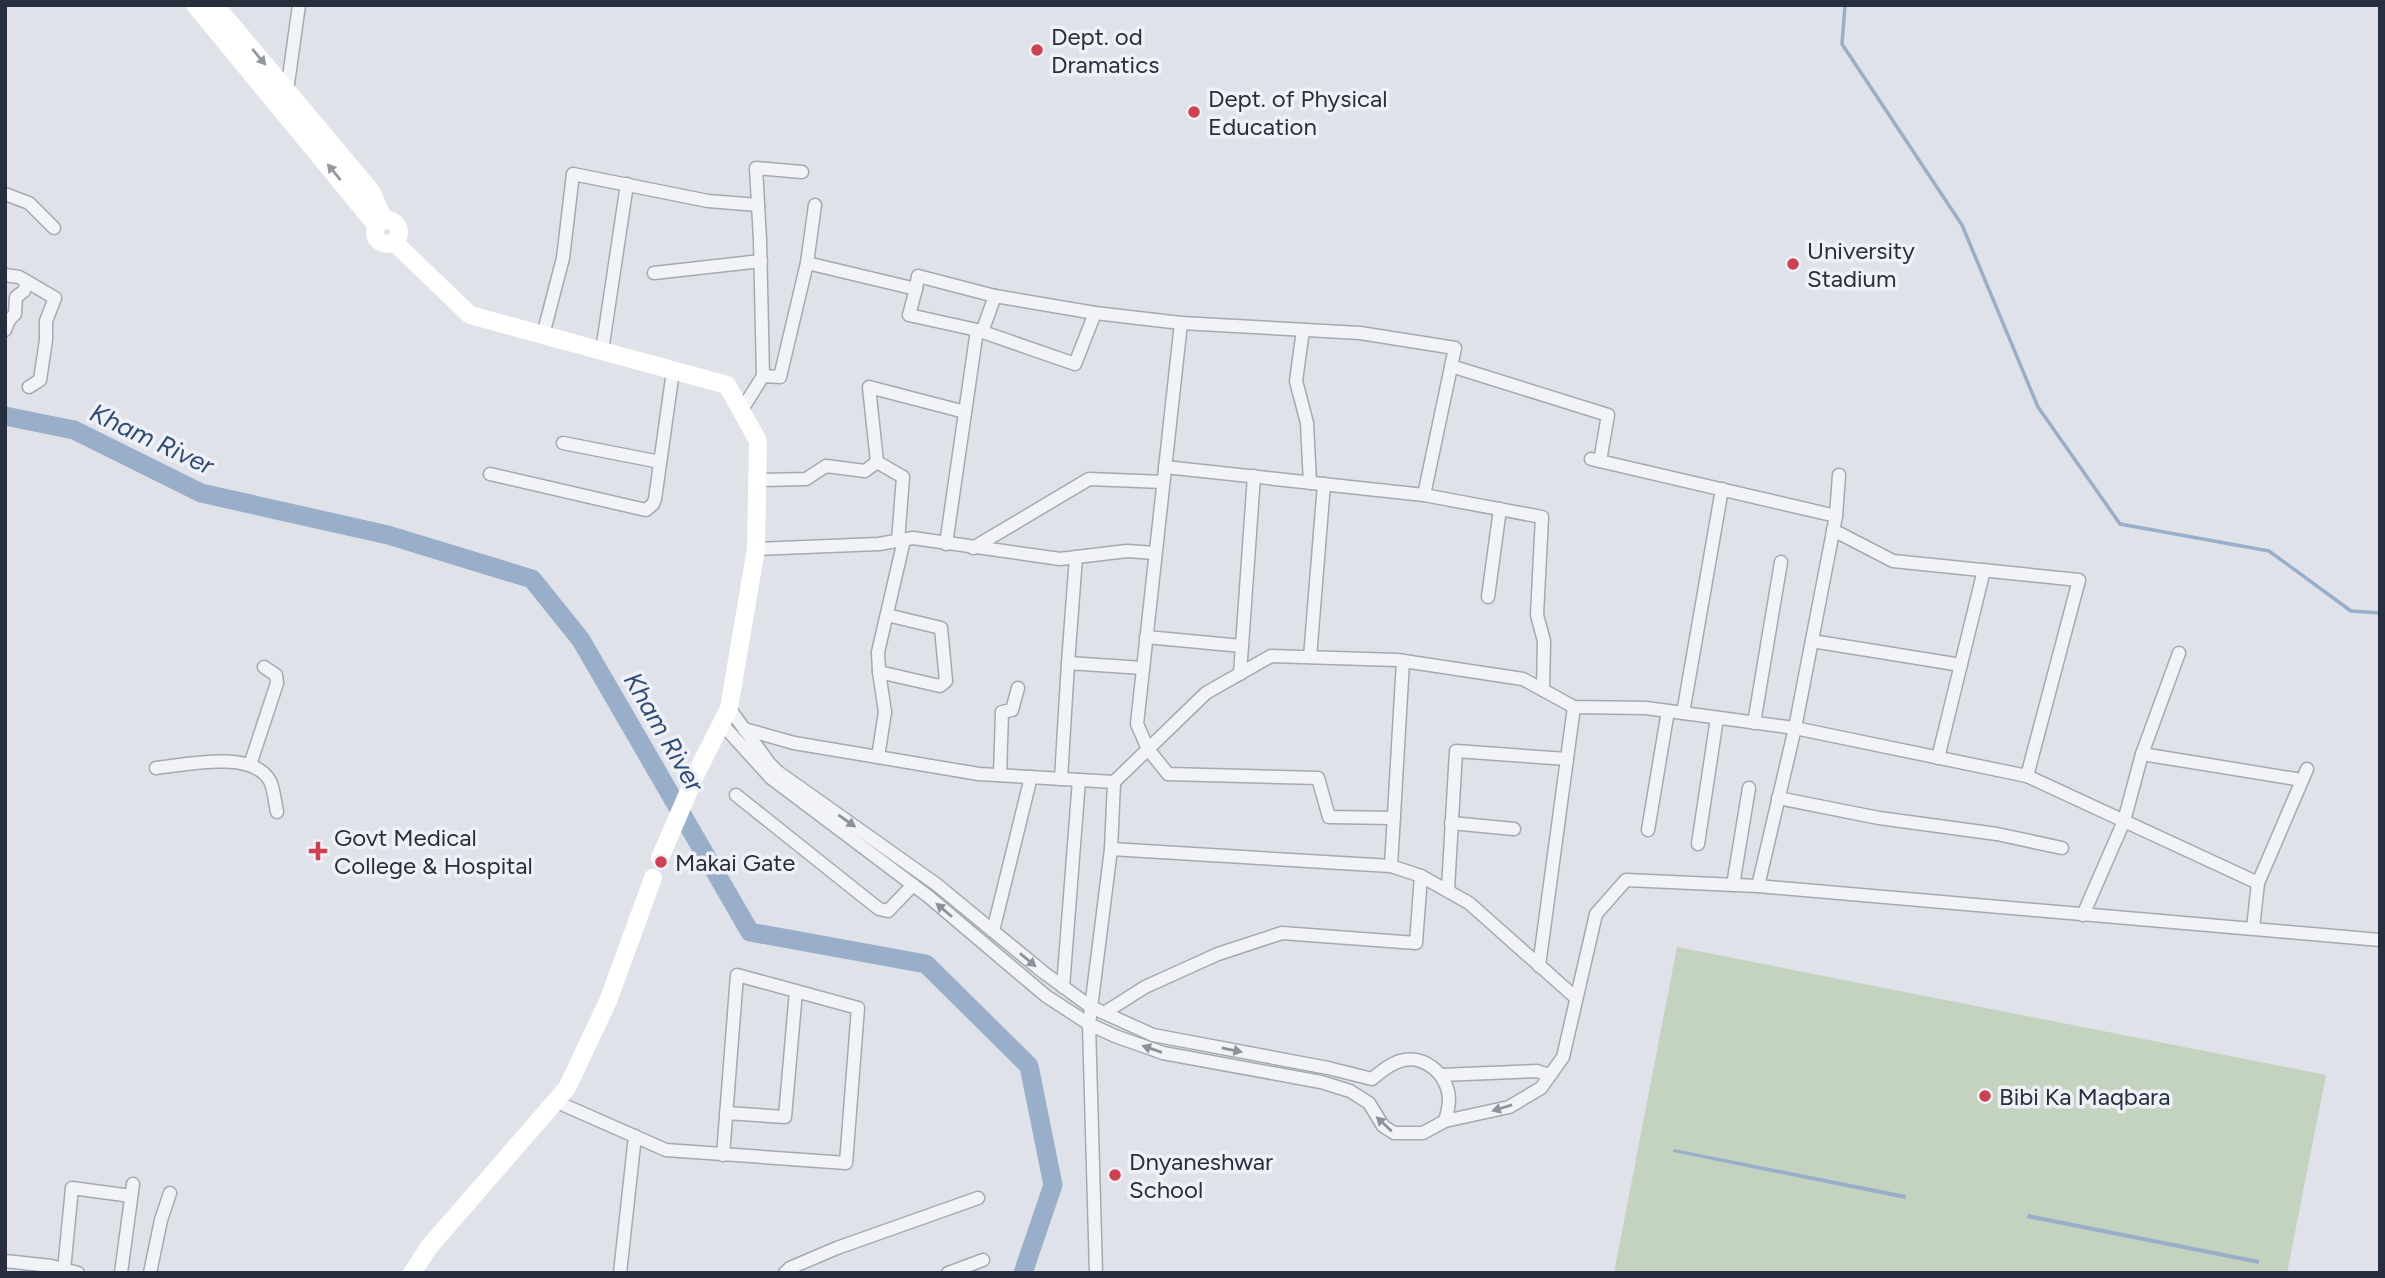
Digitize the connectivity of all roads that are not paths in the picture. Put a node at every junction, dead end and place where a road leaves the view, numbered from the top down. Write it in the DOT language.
graph roads {
  1 [pos="195,5"];
  2 [pos="215,5"];
  3 [pos="299,5"];
  4 [pos="282,96"];
  5 [pos="802,172"];
  6 [pos="627,184"];
  7 [pos="5,194"];
  8 [pos="758,205"];
  9 [pos="815,205"];
  10 [pos="54,228"];
  11 [pos="761,261"];
  12 [pos="807,263"];
  13 [pos="654,273"];
  14 [pos="5,275"];
  15 [pos="27,282"];
  16 [pos="916,289"];
  17 [pos="995,296"];
  18 [pos="1095,313"];
  19 [pos="6,323"];
  20 [pos="1181,323"];
  21 [pos="1303,330"];
  22 [pos="979,331"];
  23 [pos="543,335"];
  24 [pos="602,351"];
  25 [pos="1451,366"];
  26 [pos="673,371"];
  27 [pos="763,376"];
  28 [pos="29,387"];
  29 [pos="741,411"];
  30 [pos="965,412"];
  31 [pos="564,443"];
  32 [pos="660,462"];
  33 [pos="877,462"];
  34 [pos="1165,467"];
  35 [pos="491,474"];
  36 [pos="1839,475"];
  37 [pos="1254,476"];
  38 [pos="757,480"];
  39 [pos="1163,482"];
  40 [pos="1310,483"];
  41 [pos="1324,484"];
  42 [pos="1722,489"];
  43 [pos="1424,495"];
  44 [pos="1500,509"];
  45 [pos="1836,516"];
  46 [pos="1833,530"];
  47 [pos="901,540"];
  48 [pos="946,544"];
  49 [pos="973,548"];
  50 [pos="756,549"];
  51 [pos="1155,553"];
  52 [pos="1076,557"];
  53 [pos="1781,562"];
  54 [pos="1984,570"];
  55 [pos="1488,597"];
  56 [pos="887,615"];
  57 [pos="1146,637"];
  58 [pos="1812,641"];
  59 [pos="1242,646"];
  60 [pos="2179,653"];
  61 [pos="1310,657"];
  62 [pos="1403,661"];
  63 [pos="1068,663"];
  64 [pos="1961,665"];
  65 [pos="264,667"];
  66 [pos="1143,668"];
  67 [pos="878,672"];
  68 [pos="1240,674"];
  69 [pos="1018,688"];
  70 [pos="1543,690"];
  71 [pos="1574,707"];
  72 [pos="1668,711"];
  73 [pos="1684,713"];
  74 [pos="725,716"];
  75 [pos="1717,718"];
  76 [pos="1754,723"];
  77 [pos="744,729"];
  78 [pos="1794,729"];
  79 [pos="1148,749"];
  80 [pos="2142,754"];
  81 [pos="878,757"];
  82 [pos="1938,758"];
  83 [pos="1567,759"];
  84 [pos="250,765"];
  85 [pos="156,768"];
  86 [pos="1000,775"];
  87 [pos="2027,776"];
  88 [pos="1031,777"];
  89 [pos="1061,779"];
  90 [pos="1079,780"];
  91 [pos="1114,782"];
  92 [pos="1749,788"];
  93 [pos="736,795"];
  94 [pos="1778,798"];
  95 [pos="277,812"];
  96 [pos="1394,818"];
  97 [pos="2124,821"];
  98 [pos="1451,823"];
  99 [pos="1514,829"];
  100 [pos="1648,830"];
  101 [pos="1698,844"];
  102 [pos="2062,848"];
  103 [pos="1111,849"];
  104 [pos="663,850"];
  105 [pos="1391,866"];
  106 [pos="1422,876"];
  107 [pos="653,878"];
  108 [pos="2258,883"];
  109 [pos="914,885"];
  110 [pos="1733,885"];
  111 [pos="1758,886"];
  112 [pos="1448,889"];
  113 [pos="2083,915"];
  114 [pos="2253,928"];
  115 [pos="993,931"];
  116 [pos="2380,940"];
  117 [pos="1539,966"];
  118 [pos="1063,987"];
  119 [pos="796,991"];
  120 [pos="1576,998"];
  121 [pos="1090,1007"];
  122 [pos="1104,1013"];
  123 [pos="1089,1024"];
  124 [pos="1441,1075"];
  125 [pos="1549,1075"];
  126 [pos="1372,1079"];
  127 [pos="557,1102"];
  128 [pos="1369,1103"];
  129 [pos="726,1113"];
  130 [pos="1445,1121"];
  131 [pos="635,1136"];
  132 [pos="723,1155"];
  133 [pos="170,1193"];
  134 [pos="978,1198"];
  135 [pos="983,1260"];
  136 [pos="5,1261"];
  137 [pos="64,1270"];
  138 [pos="78,1273"];
  139 [pos="121,1273"];
  140 [pos="150,1273"];
  141 [pos="412,1273"];
  142 [pos="620,1273"];
  143 [pos="785,1273"];
  144 [pos="948,1273"];
  145 [pos="1096,1273"];
  1 -- 4 [label="street"];
  2 -- 4 [label="street, one-way"];
  3 -- 4 [label="street"];
  4 -- 23 [label="street"];
  5 -- 8 [label="street"];
  6 -- 8 [label="street"];
  6 -- 23 [label="street"];
  6 -- 24 [label="street"];
  7 -- 10 [label="street"];
  8 -- 11 [label="street"];
  9 -- 12 [label="street"];
  11 -- 13 [label="street"];
  11 -- 27 [label="street"];
  12 -- 16 [label="street"];
  12 -- 27 [label="street"];
  14 -- 15 [label="street"];
  15 -- 19 [label="street"];
  15 -- 28 [label="street"];
  16 -- 17 [label="street"];
  16 -- 22 [label="street"];
  17 -- 18 [label="street"];
  17 -- 22 [label="street"];
  18 -- 20 [label="street"];
  18 -- 22 [label="street"];
  20 -- 21 [label="street"];
  20 -- 34 [label="street"];
  21 -- 25 [label="street"];
  21 -- 40 [label="street"];
  22 -- 30 [label="street"];
  23 -- 24 [label="street"];
  24 -- 26 [label="street"];
  25 -- 42 [label="street"];
  25 -- 43 [label="street"];
  26 -- 29 [label="street"];
  26 -- 32 [label="street"];
  27 -- 29 [label="street"];
  29 -- 38 [label="street"];
  30 -- 33 [label="street"];
  30 -- 48 [label="street"];
  31 -- 32 [label="street"];
  32 -- 35 [label="street"];
  33 -- 38 [label="street"];
  33 -- 47 [label="street"];
  34 -- 37 [label="street"];
  34 -- 39 [label="street"];
  36 -- 45 [label="street"];
  37 -- 40 [label="street"];
  37 -- 59 [label="street"];
  38 -- 50 [label="street"];
  39 -- 49 [label="street"];
  39 -- 51 [label="street"];
  40 -- 41 [label="street"];
  41 -- 43 [label="street"];
  41 -- 61 [label="street"];
  42 -- 45 [label="street"];
  42 -- 73 [label="street"];
  43 -- 44 [label="street"];
  44 -- 55 [label="street"];
  44 -- 70 [label="street"];
  45 -- 46 [label="street"];
  46 -- 54 [label="street"];
  46 -- 58 [label="street"];
  47 -- 48 [label="street"];
  47 -- 50 [label="street"];
  47 -- 56 [label="street"];
  48 -- 49 [label="street"];
  49 -- 52 [label="street"];
  50 -- 74 [label="street"];
  51 -- 52 [label="street"];
  51 -- 57 [label="street"];
  52 -- 63 [label="street"];
  53 -- 76 [label="street"];
  54 -- 64 [label="street"];
  54 -- 87 [label="street"];
  56 -- 67 [label="street"];
  56 -- 67 [label="street"];
  57 -- 59 [label="street"];
  57 -- 66 [label="street"];
  58 -- 64 [label="street"];
  58 -- 78 [label="street"];
  59 -- 68 [label="street"];
  60 -- 80 [label="street"];
  61 -- 62 [label="street"];
  61 -- 68 [label="street"];
  62 -- 70 [label="street"];
  62 -- 96 [label="street"];
  63 -- 66 [label="street"];
  63 -- 89 [label="street"];
  64 -- 82 [label="street"];
  65 -- 84 [label="street"];
  66 -- 79 [label="street"];
  67 -- 81 [label="street"];
  68 -- 79 [label="street"];
  69 -- 86 [label="street"];
  70 -- 71 [label="street"];
  71 -- 72 [label="street"];
  71 -- 83 [label="street"];
  72 -- 73 [label="street"];
  72 -- 100 [label="street"];
  73 -- 75 [label="street"];
  74 -- 77 [label="street"];
  74 -- 104 [label="street"];
  74 -- 109 [label="street"];
  75 -- 76 [label="street"];
  75 -- 101 [label="street"];
  76 -- 78 [label="street"];
  77 -- 81 [label="street"];
  77 -- 115 [label="street, one-way"];
  78 -- 82 [label="street"];
  78 -- 94 [label="street"];
  79 -- 91 [label="street"];
  79 -- 96 [label="street"];
  80 -- 97 [label="street"];
  80 -- 108 [label="street"];
  81 -- 86 [label="street"];
  82 -- 87 [label="street"];
  83 -- 98 [label="street"];
  83 -- 117 [label="street"];
  84 -- 85 [label="street"];
  84 -- 95 [label="street"];
  86 -- 88 [label="street"];
  87 -- 97 [label="street"];
  88 -- 89 [label="street"];
  88 -- 115 [label="street"];
  89 -- 90 [label="street"];
  90 -- 91 [label="street"];
  90 -- 118 [label="street"];
  91 -- 103 [label="street"];
  92 -- 110 [label="street"];
  93 -- 109 [label="street"];
  94 -- 102 [label="street"];
  94 -- 111 [label="street"];
  96 -- 105 [label="street"];
  97 -- 108 [label="street"];
  97 -- 113 [label="street"];
  98 -- 99 [label="street"];
  98 -- 112 [label="street"];
  103 -- 105 [label="street"];
  103 -- 121 [label="street"];
  105 -- 106 [label="street"];
  106 -- 112 [label="street"];
  106 -- 122 [label="street"];
  107 -- 127 [label="street"];
  108 -- 114 [label="street"];
  123 -- 109 [label="street, one-way"];
  110 -- 111 [label="street"];
  110 -- 120 [label="street"];
  111 -- 113 [label="street"];
  112 -- 117 [label="street"];
  113 -- 114 [label="street"];
  114 -- 116 [label="street"];
  115 -- 118 [label="street, one-way"];
  117 -- 120 [label="street"];
  118 -- 121 [label="street"];
  119 -- 129 [label="street"];
  119 -- 129 [label="street"];
  119 -- 132 [label="street"];
  120 -- 125 [label="street"];
  121 -- 122 [label="street"];
  121 -- 123 [label="street"];
  122 -- 126 [label="street, one-way"];
  128 -- 123 [label="street, one-way"];
  123 -- 145 [label="street"];
  124 -- 125 [label="street"];
  124 -- 126 [label="street"];
  124 -- 130 [label="street"];
  125 -- 130 [label="street, one-way"];
  126 -- 128 [label="street"];
  127 -- 131 [label="street"];
  127 -- 141 [label="street"];
  130 -- 128 [label="street, one-way"];
  129 -- 132 [label="street"];
  131 -- 132 [label="street"];
  131 -- 142 [label="street"];
  133 -- 140 [label="street"];
  134 -- 143 [label="street"];
  135 -- 144 [label="street"];
  136 -- 137 [label="street"];
  137 -- 138 [label="street"];
  137 -- 139 [label="street"];
}
